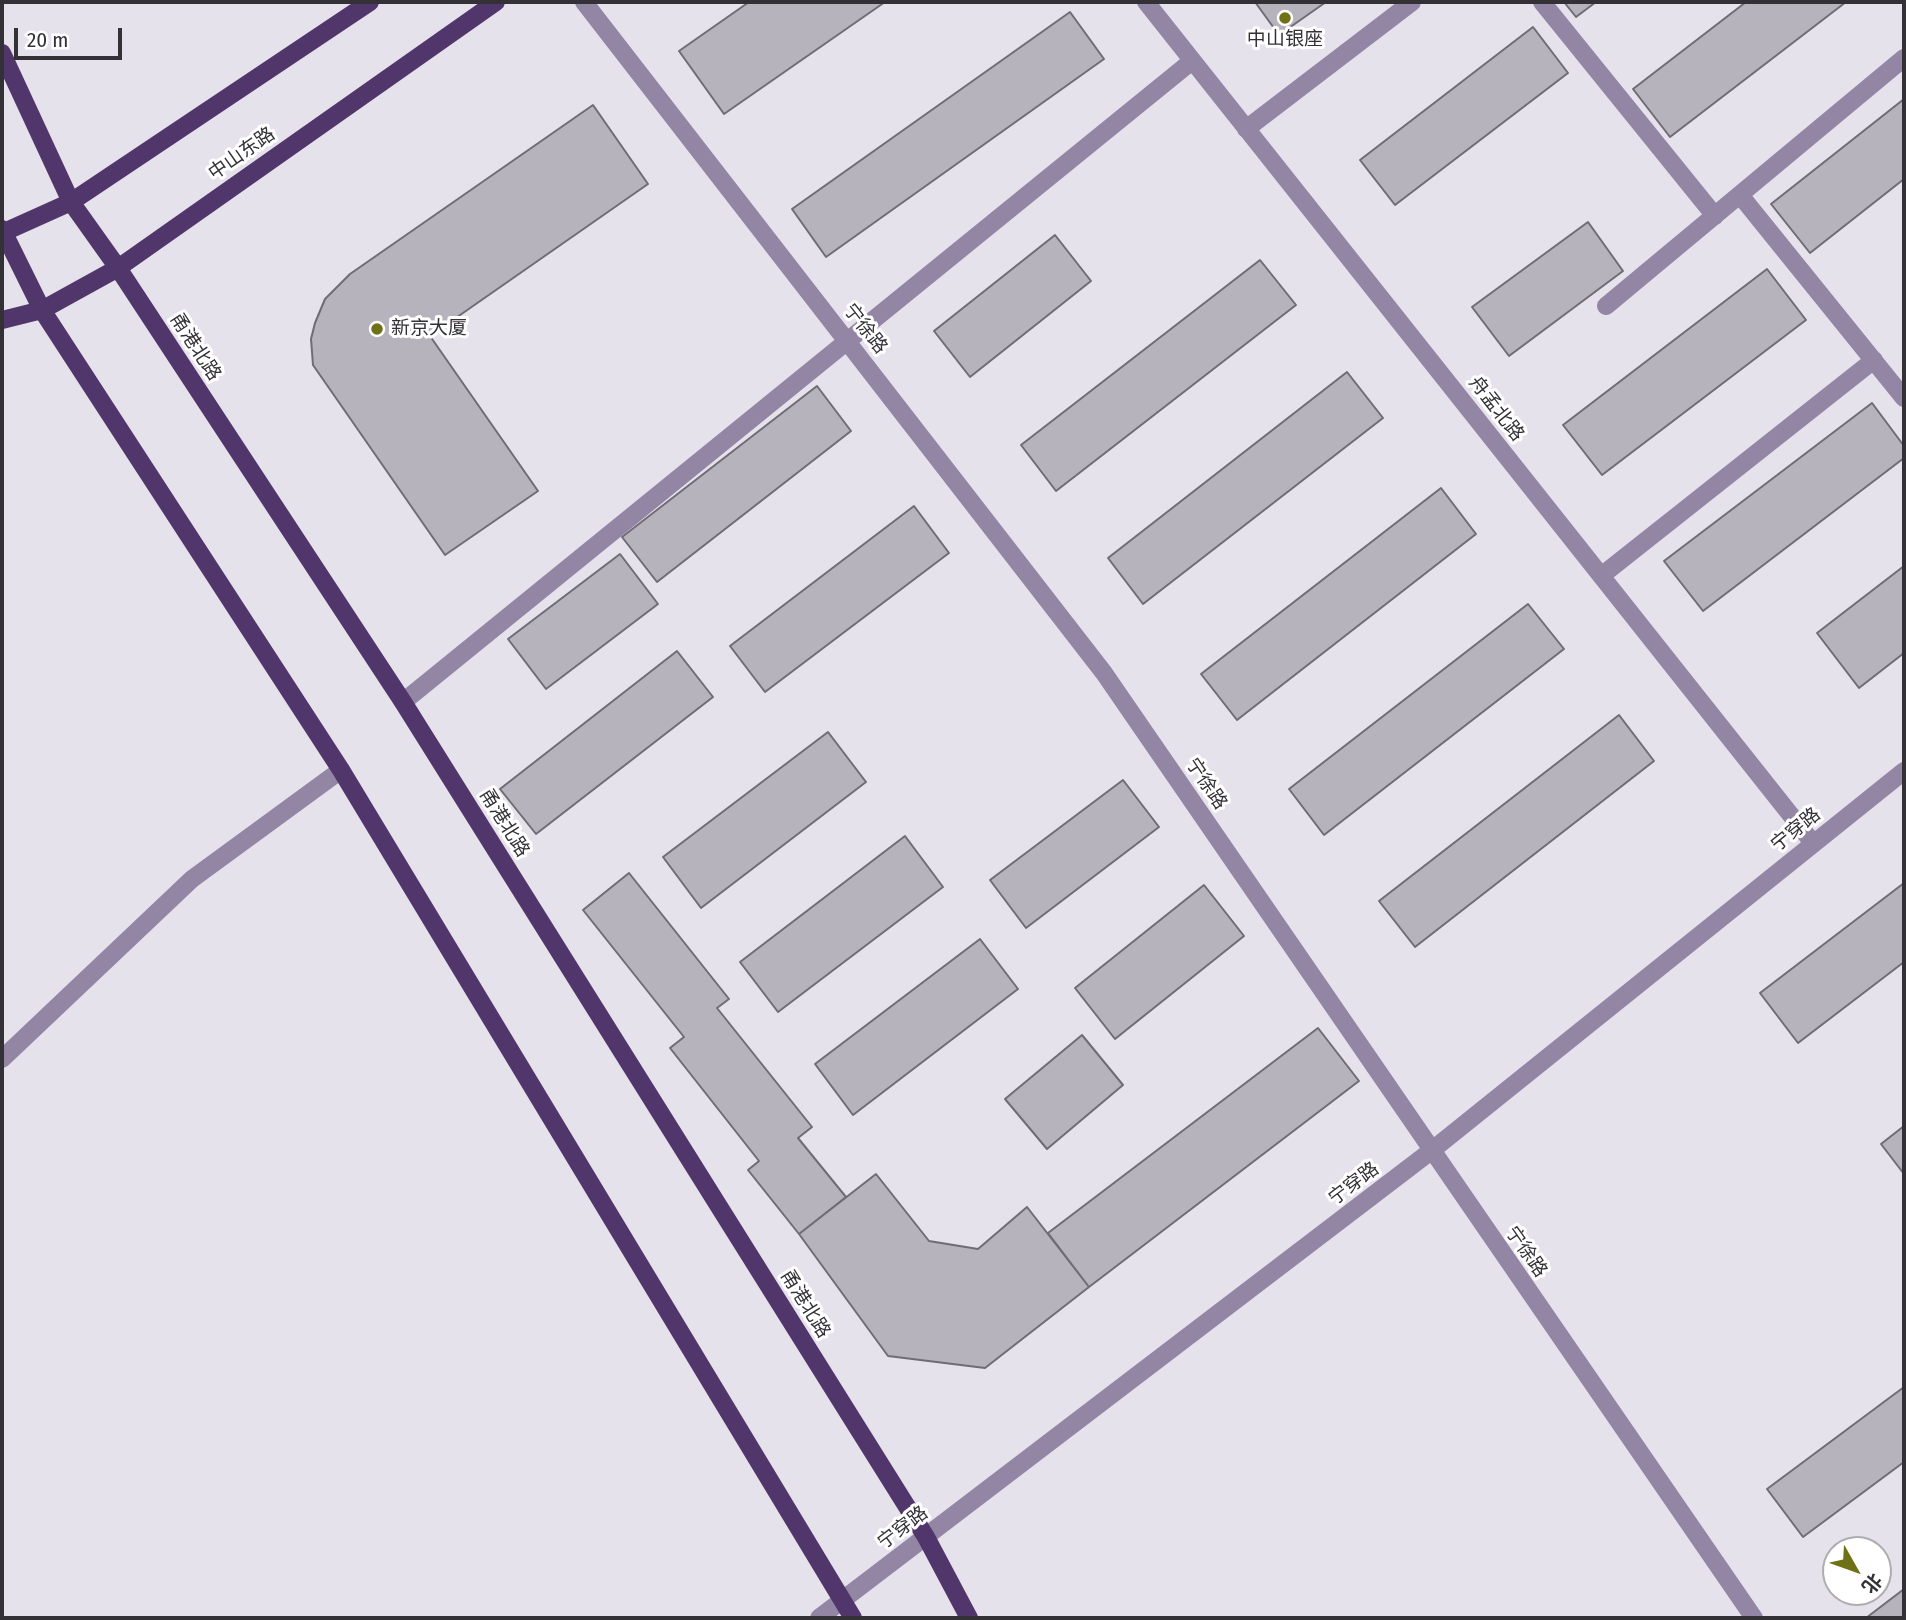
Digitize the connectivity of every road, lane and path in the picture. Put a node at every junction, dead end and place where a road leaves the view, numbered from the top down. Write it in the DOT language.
graph roads {
  1 [pos="370,2"];
  2 [pos="496,2"];
  3 [pos="584,2"];
  4 [pos="1146,2"];
  5 [pos="1412,2"];
  6 [pos="1542,2"];
  7 [pos="2,53"];
  8 [pos="1904,58"];
  9 [pos="1192,61"];
  10 [pos="1246,129"];
  11 [pos="1740,195"];
  12 [pos="71,202"];
  13 [pos="1714,216"];
  14 [pos="2,231"];
  15 [pos="118,268"];
  16 [pos="1606,306"];
  17 [pos="42,310"];
  18 [pos="2,320"];
  19 [pos="847,341"];
  20 [pos="1874,360"];
  21 [pos="1904,398"];
  22 [pos="1601,576"];
  23 [pos="403,702"];
  24 [pos="341,770"];
  25 [pos="1904,771"];
  26 [pos="1813,843"];
  27 [pos="2,1059"];
  28 [pos="1431,1151"];
  29 [pos="926,1537"];
  30 [pos="843,1598"];
  31 [pos="819,1618"];
  32 [pos="853,1618"];
  33 [pos="969,1618"];
  34 [pos="1754,1618"];
  1 -- 12 [label="main road"];
  2 -- 15 [label="main road, 中山东路"];
  3 -- 19 [label="street, 宁徐路"];
  4 -- 9 [label="street, 舟孟北路"];
  5 -- 10 [label="street"];
  6 -- 13 [label="street"];
  7 -- 12 [label="main road, 甬港北路"];
  8 -- 11 [label="street"];
  9 -- 10 [label="street, 舟孟北路"];
  9 -- 19 [label="street"];
  10 -- 22 [label="street, 舟孟北路"];
  11 -- 13 [label="street"];
  11 -- 20 [label="street"];
  12 -- 14 [label="main road"];
  12 -- 15 [label="main road, 甬港北路"];
  13 -- 16 [label="street"];
  14 -- 17 [label="main road"];
  15 -- 17 [label="main road, 中山东路"];
  15 -- 23 [label="main road, 甬港北路"];
  17 -- 18 [label="main road, 中山东路"];
  17 -- 24 [label="main road"];
  19 -- 23 [label="street"];
  19 -- 28 [label="street, 宁徐路"];
  20 -- 21 [label="street"];
  20 -- 22 [label="street"];
  22 -- 26 [label="street, 舟孟北路"];
  23 -- 29 [label="main road, 甬港北路"];
  24 -- 27 [label="street"];
  24 -- 30 [label="main road"];
  25 -- 26 [label="street, 宁穿路"];
  26 -- 28 [label="street, 宁穿路"];
  28 -- 29 [label="street, 宁穿路"];
  28 -- 34 [label="street, 宁徐路"];
  29 -- 30 [label="street, 宁穿路"];
  29 -- 33 [label="main road, 甬港北路"];
  30 -- 31 [label="street, 宁穿路"];
  30 -- 32 [label="main road"];
}
